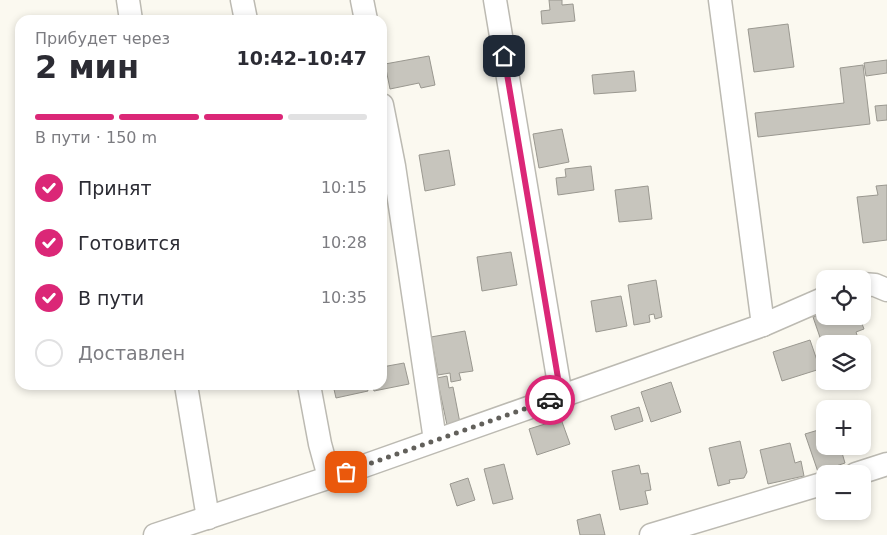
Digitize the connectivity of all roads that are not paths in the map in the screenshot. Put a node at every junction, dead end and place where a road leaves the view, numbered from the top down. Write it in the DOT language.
graph roads {
  1 [pos="128,0"];
  2 [pos="242,0"];
  3 [pos="362,0"];
  4 [pos="495,0"];
  5 [pos="720,0"];
  6 [pos="130,15"];
  7 [pos="245,15"];
  8 [pos="365,15"];
  9 [pos="387,130"];
  10 [pos="871,285"];
  11 [pos="887,290"];
  12 [pos="816,302"];
  13 [pos="763,325"];
  14 [pos="187,390"];
  15 [pos="310,390"];
  16 [pos="561,396"];
  17 [pos="436,440"];
  18 [pos="887,464"];
  19 [pos="871,469"];
  20 [pos="329,477"];
  21 [pos="816,486"];
  22 [pos="208,518"];
  23 [pos="155,535"];
  24 [pos="651,535"];
  1 -- 6 [label="street"];
  2 -- 7 [label="street"];
  3 -- 8 [label="street"];
  4 -- 16 [label="street"];
  5 -- 13 [label="street"];
  9 -- 17 [label="street"];
  10 -- 11 [label="street"];
  12 -- 13 [label="street"];
  13 -- 16 [label="street"];
  14 -- 22 [label="street"];
  15 -- 20 [label="street"];
  16 -- 17 [label="street"];
  17 -- 20 [label="street"];
  18 -- 19 [label="street"];
  20 -- 22 [label="street"];
  21 -- 24 [label="street"];
  22 -- 23 [label="street"];
}
